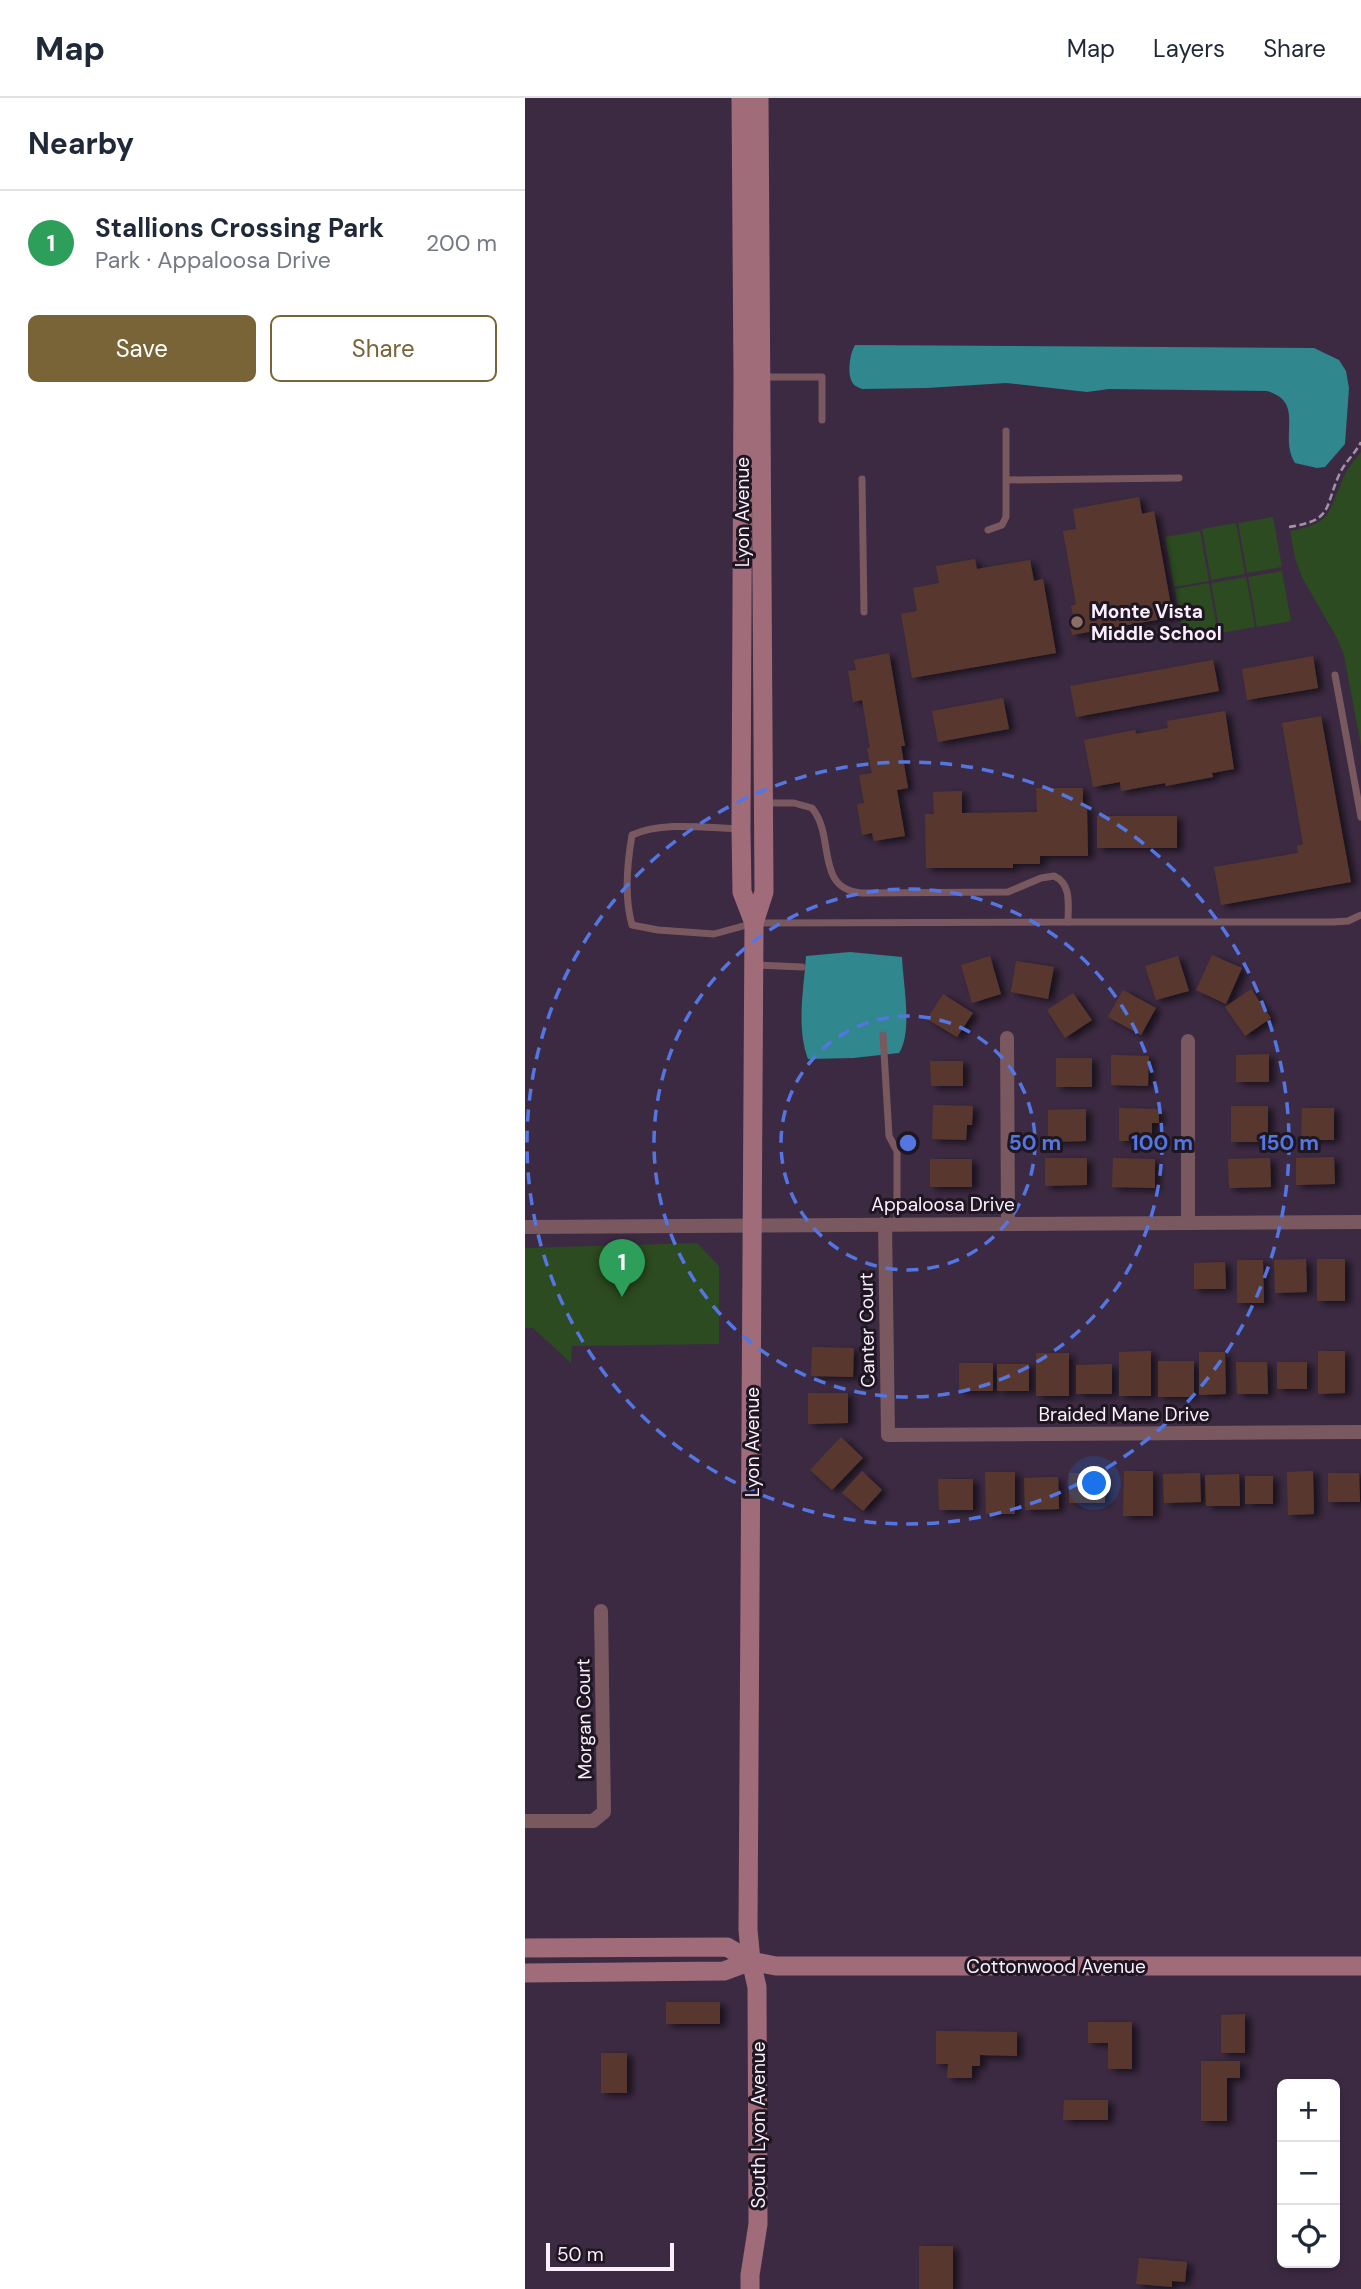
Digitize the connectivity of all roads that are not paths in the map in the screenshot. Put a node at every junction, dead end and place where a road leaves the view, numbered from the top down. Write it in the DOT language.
graph roads {
  1 [pos="741,98"];
  2 [pos="759,98"];
  3 [pos="761,377"];
  4 [pos="823,420"];
  5 [pos="1006,431"];
  6 [pos="1179,478"];
  7 [pos="862,479"];
  8 [pos="1007,480"];
  9 [pos="988,530"];
  10 [pos="864,612"];
  11 [pos="1335,675"];
  12 [pos="764,803"];
  13 [pos="1361,817"];
  14 [pos="741,829"];
  15 [pos="1361,915"];
  16 [pos="1068,922"];
  17 [pos="754,923"];
  18 [pos="754,965"];
  19 [pos="802,967"];
  20 [pos="883,1035"];
  21 [pos="1007,1038"];
  22 [pos="1188,1041"];
  23 [pos="1188,1222"];
  24 [pos="1361,1222"];
  25 [pos="890,1223"];
  26 [pos="1008,1223"];
  27 [pos="753,1225"];
  28 [pos="525,1227"];
  29 [pos="1361,1432"];
  30 [pos="888,1435"];
  31 [pos="601,1611"];
  32 [pos="525,1821"];
  33 [pos="525,1948"];
  34 [pos="751,1961"];
  35 [pos="1361,1966"];
  36 [pos="525,1973"];
  37 [pos="750,2289"];
  1 -- 14 [label="street, Lyon Avenue"];
  2 -- 3 [label="street, Lyon Avenue"];
  3 -- 4 [label="lane"];
  3 -- 12 [label="street, Lyon Avenue"];
  5 -- 8 [label="lane"];
  6 -- 8 [label="lane"];
  7 -- 10 [label="lane"];
  8 -- 9 [label="lane"];
  11 -- 13 [label="lane"];
  12 -- 16 [label="lane"];
  12 -- 17 [label="street, Lyon Avenue"];
  14 -- 17 [label="street, Lyon Avenue"];
  14 -- 17 [label="lane"];
  15 -- 16 [label="lane"];
  16 -- 17 [label="lane"];
  17 -- 18 [label="street, Lyon Avenue"];
  18 -- 19 [label="lane"];
  18 -- 27 [label="street, Lyon Avenue"];
  20 -- 25 [label="lane"];
  21 -- 26 [label="street"];
  22 -- 23 [label="street"];
  23 -- 24 [label="street, Appaloosa Drive"];
  23 -- 26 [label="street, Appaloosa Drive"];
  25 -- 26 [label="street, Appaloosa Drive"];
  25 -- 27 [label="street, Appaloosa Drive"];
  25 -- 30 [label="street, Canter Court"];
  27 -- 28 [label="street, Appaloosa Drive"];
  27 -- 34 [label="street, Lyon Avenue"];
  29 -- 30 [label="street, Braided Mane Drive"];
  31 -- 32 [label="street, Morgan Court"];
  33 -- 34 [label="street, Cottonwood Avenue"];
  34 -- 35 [label="street, Cottonwood Avenue"];
  34 -- 36 [label="street, Cottonwood Avenue"];
  34 -- 37 [label="street, South Lyon Avenue"];
}
